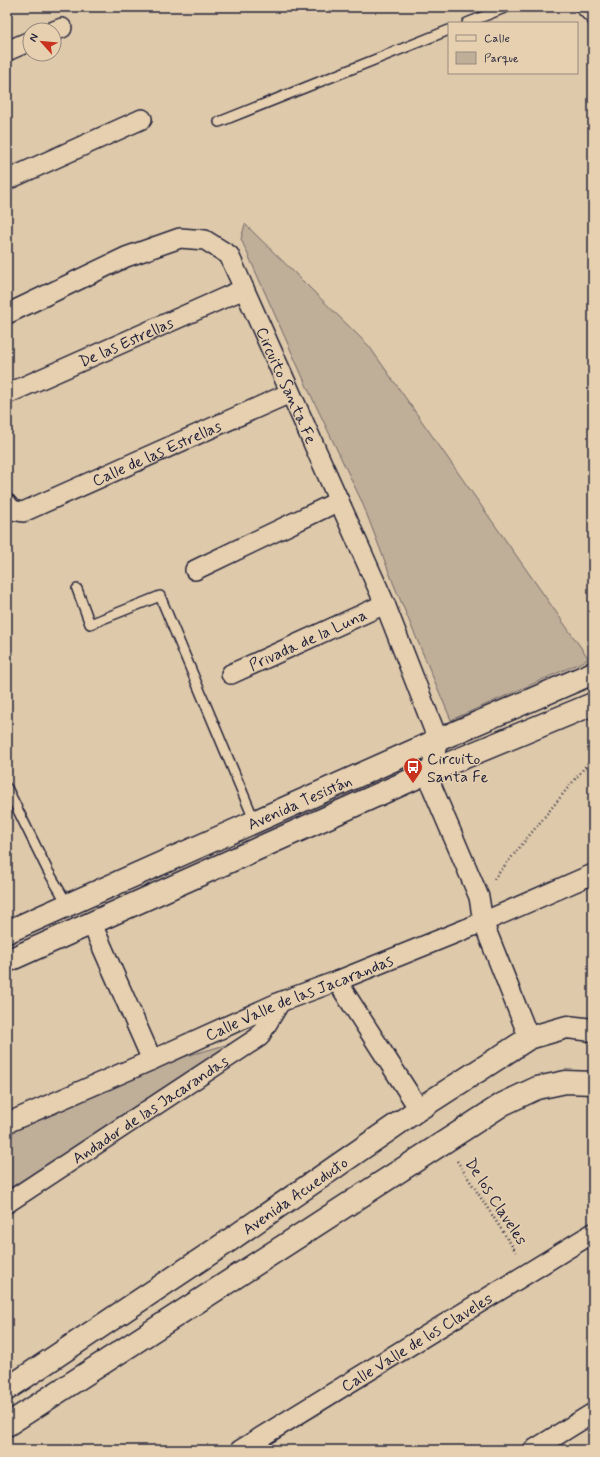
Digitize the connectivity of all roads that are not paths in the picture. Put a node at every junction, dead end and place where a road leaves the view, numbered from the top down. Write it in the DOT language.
graph roads {
  1 [pos="507,7"];
  2 [pos="579,7"];
  3 [pos="593,21"];
  4 [pos="470,22"];
  5 [pos="448,30"];
  6 [pos="22,44"];
  7 [pos="7,51"];
  8 [pos="142,119"];
  9 [pos="219,122"];
  10 [pos="7,180"];
  11 [pos="244,288"];
  12 [pos="7,314"];
  13 [pos="290,393"];
  14 [pos="7,394"];
  15 [pos="339,501"];
  16 [pos="15,508"];
  17 [pos="195,570"];
  18 [pos="77,589"];
  19 [pos="385,604"];
  20 [pos="231,674"];
  21 [pos="593,674"];
  22 [pos="593,704"];
  23 [pos="438,740"];
  24 [pos="431,771"];
  25 [pos="7,788"];
  26 [pos="255,822"];
  27 [pos="593,874"];
  28 [pos="68,905"];
  29 [pos="483,922"];
  30 [pos="92,924"];
  31 [pos="7,932"];
  32 [pos="7,961"];
  33 [pos="337,981"];
  34 [pos="280,1002"];
  35 [pos="593,1030"];
  36 [pos="529,1038"];
  37 [pos="152,1060"];
  38 [pos="593,1082"];
  39 [pos="419,1109"];
  40 [pos="7,1123"];
  41 [pos="7,1203"];
  42 [pos="593,1233"];
  43 [pos="7,1389"];
  44 [pos="593,1413"];
  45 [pos="7,1425"];
  46 [pos="240,1450"];
  47 [pos="533,1450"];
  1 -- 4 [label="lane"];
  2 -- 3 [label="lane"];
  5 -- 9 [label="lane"];
  6 -- 7 [label="street"];
  8 -- 10 [label="street"];
  11 -- 12 [label="street, Circuito Santa Fe"];
  11 -- 13 [label="street, Circuito Santa Fe"];
  11 -- 14 [label="street, De las Estrellas"];
  13 -- 15 [label="street, Circuito Santa Fe"];
  13 -- 16 [label="street, Calle de las Estrellas"];
  15 -- 17 [label="street"];
  15 -- 19 [label="street, Circuito Santa Fe"];
  18 -- 26 [label="lane"];
  19 -- 20 [label="street, Privada de la Luna"];
  19 -- 23 [label="street, Circuito Santa Fe"];
  21 -- 23 [label="street, Avenida Tesistán"];
  22 -- 24 [label="street, Avenida Tesistán"];
  23 -- 24 [label="street"];
  23 -- 26 [label="street, Avenida Tesistán"];
  24 -- 29 [label="street"];
  24 -- 30 [label="street, Avenida Tesistán"];
  25 -- 28 [label="lane"];
  26 -- 28 [label="street, Avenida Tesistán"];
  27 -- 29 [label="street, Calle Valle de las Jacarandas"];
  28 -- 31 [label="street, Avenida Tesistán"];
  29 -- 33 [label="street, Calle Valle de las Jacarandas"];
  29 -- 36 [label="street"];
  30 -- 32 [label="street, Avenida Tesistán"];
  30 -- 37 [label="street"];
  33 -- 34 [label="street, Calle Valle de las Jacarandas"];
  33 -- 39 [label="street"];
  34 -- 37 [label="street, Calle Valle de las Jacarandas"];
  34 -- 41 [label="street, Andador de las Jacarandas"];
  35 -- 36 [label="street, Avenida Acueducto"];
  36 -- 39 [label="street, Avenida Acueducto"];
  37 -- 40 [label="street, Calle Valle de las Jacarandas"];
  38 -- 45 [label="street"];
  39 -- 43 [label="street, Avenida Acueducto"];
  42 -- 46 [label="street, Calle Valle de los Claveles"];
  44 -- 47 [label="street"];
}
